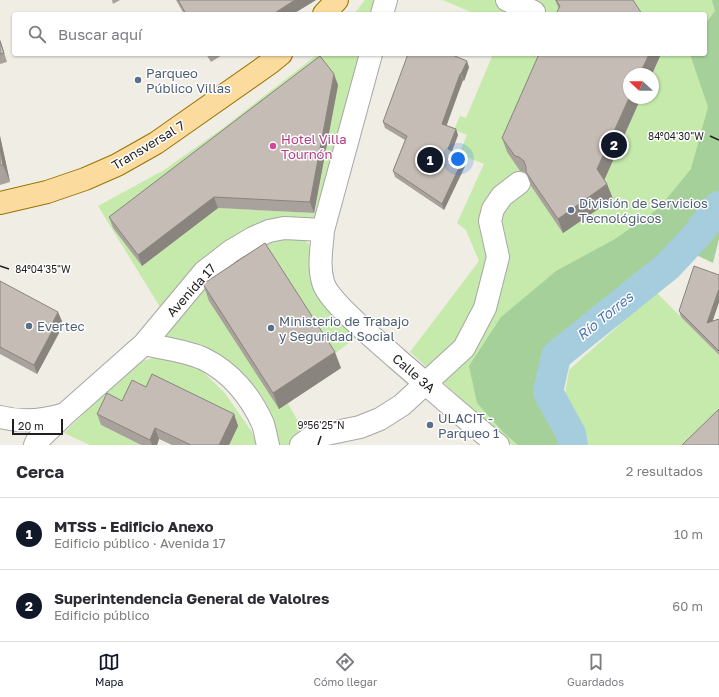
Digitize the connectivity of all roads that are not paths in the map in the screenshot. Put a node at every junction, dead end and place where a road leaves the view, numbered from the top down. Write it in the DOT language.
graph roads {
  1 [pos="337,0"];
  2 [pos="386,0"];
  3 [pos="507,0"];
  4 [pos="326,12"];
  5 [pos="383,12"];
  6 [pos="534,12"];
  7 [pos="279,56"];
  8 [pos="370,56"];
  9 [pos="519,183"];
  10 [pos="0,203"];
  11 [pos="323,230"];
  12 [pos="144,344"];
  13 [pos="426,384"];
  14 [pos="65,414"];
  15 [pos="0,419"];
  16 [pos="39,444"];
  17 [pos="268,445"];
  18 [pos="301,445"];
  19 [pos="498,445"];
  1 -- 4 [label="main road"];
  2 -- 5 [label="street"];
  3 -- 6 [label="street"];
  7 -- 10 [label="main road, Transversal 7"];
  8 -- 11 [label="street"];
  9 -- 13 [label="street"];
  11 -- 12 [label="street, Avenida 17"];
  11 -- 13 [label="street, Calle 3A"];
  12 -- 14 [label="street, Avenida 17"];
  12 -- 17 [label="street"];
  13 -- 18 [label="street"];
  13 -- 19 [label="street, Calle 3A"];
  14 -- 15 [label="street"];
  14 -- 16 [label="street, Avenida 17"];
  15 -- 16 [label="street"];
}
